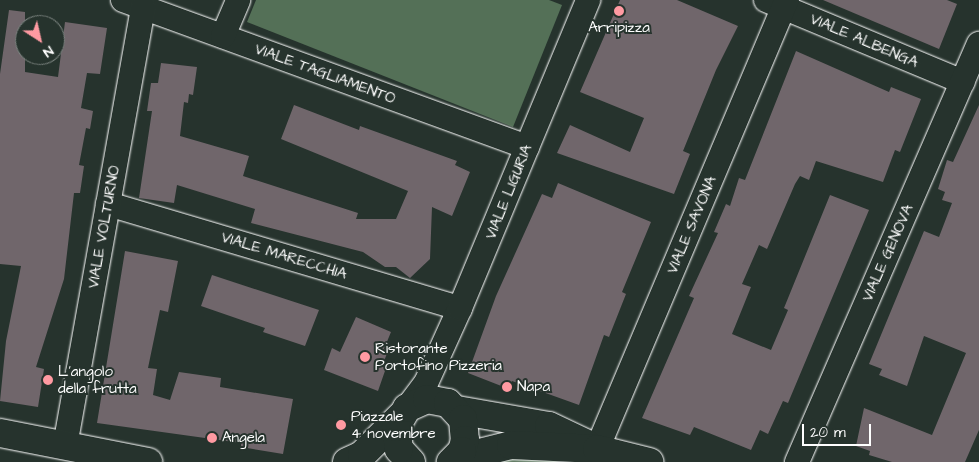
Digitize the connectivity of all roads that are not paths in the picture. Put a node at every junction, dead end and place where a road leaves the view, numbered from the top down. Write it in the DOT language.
graph roads {
  1 [pos="238,0"];
  2 [pos="588,0"];
  3 [pos="779,2"];
  4 [pos="133,4"];
  5 [pos="222,36"];
  6 [pos="979,44"];
  7 [pos="963,82"];
  8 [pos="527,147"];
  9 [pos="108,204"];
  10 [pos="460,308"];
  11 [pos="426,383"];
  12 [pos="452,406"];
  13 [pos="404,413"];
  14 [pos="0,433"];
  15 [pos="65,446"];
  16 [pos="597,449"];
  17 [pos="453,461"];
  18 [pos="148,462"];
  19 [pos="347,462"];
  20 [pos="411,462"];
  21 [pos="648,462"];
  22 [pos="797,462"];
  1 -- 5 [label="street"];
  2 -- 8 [label="street, VIALE LIGURIA"];
  3 -- 7 [label="street, VIALE ALBENGA"];
  3 -- 16 [label="street, VIALE SAVONA"];
  4 -- 5 [label="street, VIALE TAGLIAMENTO"];
  4 -- 9 [label="street, VIALE VOLTURNO"];
  5 -- 8 [label="street, VIALE TAGLIAMENTO"];
  6 -- 7 [label="street, VIALE GENOVA"];
  7 -- 22 [label="street, VIALE GENOVA"];
  8 -- 10 [label="street, VIALE LIGURIA"];
  9 -- 10 [label="street, VIALE MARECCHIA"];
  9 -- 15 [label="street, VIALE VOLTURNO"];
  10 -- 11 [label="street, VIALE LIGURIA"];
  11 -- 12 [label="street"];
  11 -- 13 [label="street, VIALE LIGURIA"];
  12 -- 13 [label="street"];
  12 -- 16 [label="street"];
  12 -- 17 [label="street"];
  13 -- 19 [label="street"];
  13 -- 20 [label="street"];
  14 -- 15 [label="street"];
  15 -- 18 [label="street"];
  16 -- 17 [label="street"];
  16 -- 21 [label="street"];
}
